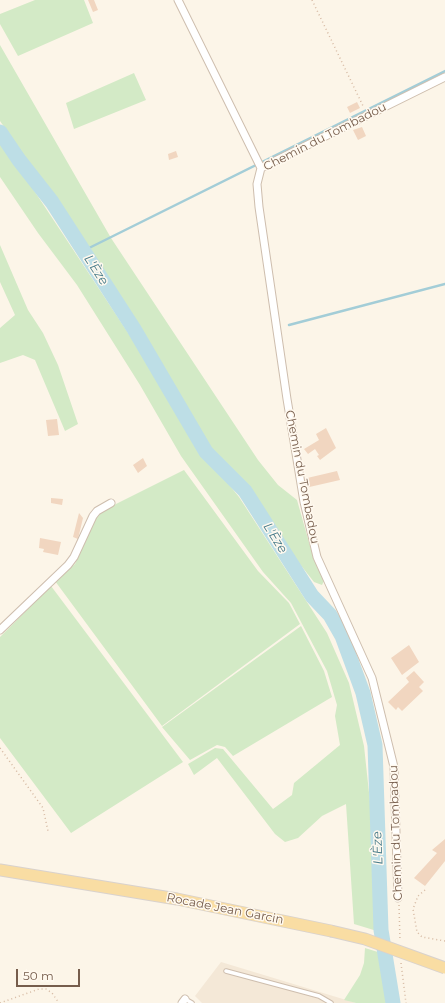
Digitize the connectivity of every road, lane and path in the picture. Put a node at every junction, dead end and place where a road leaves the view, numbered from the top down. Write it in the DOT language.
graph roads {
  1 [pos="178,0"];
  2 [pos="312,0"];
  3 [pos="445,77"];
  4 [pos="368,115"];
  5 [pos="261,168"];
  6 [pos="111,503"];
  7 [pos="0,630"];
  8 [pos="0,748"];
  9 [pos="48,831"];
  10 [pos="0,870"];
  11 [pos="425,890"];
  12 [pos="398,898"];
  13 [pos="445,941"];
  14 [pos="400,944"];
  15 [pos="401,960"];
  16 [pos="445,968"];
  17 [pos="226,971"];
  18 [pos="183,1001"];
  19 [pos="0,1003"];
  20 [pos="59,1003"];
  21 [pos="192,1003"];
  22 [pos="330,1003"];
  23 [pos="406,1003"];
  1 -- 5 [label="street"];
  2 -- 4 [label="path"];
  3 -- 4 [label="street, Chemin du Tombadou"];
  4 -- 5 [label="street, Chemin du Tombadou"];
  5 -- 12 [label="street, Chemin du Tombadou"];
  6 -- 7 [label="street"];
  8 -- 9 [label="path"];
  10 -- 16 [label="main road, Rocade Jean Garcin, bridge"];
  11 -- 13 [label="path"];
  12 -- 14 [label="path, Chemin du Tombadou"];
  15 -- 23 [label="path"];
  17 -- 22 [label="lane"];
  18 -- 21 [label="lane"];
  19 -- 20 [label="path"];
}
